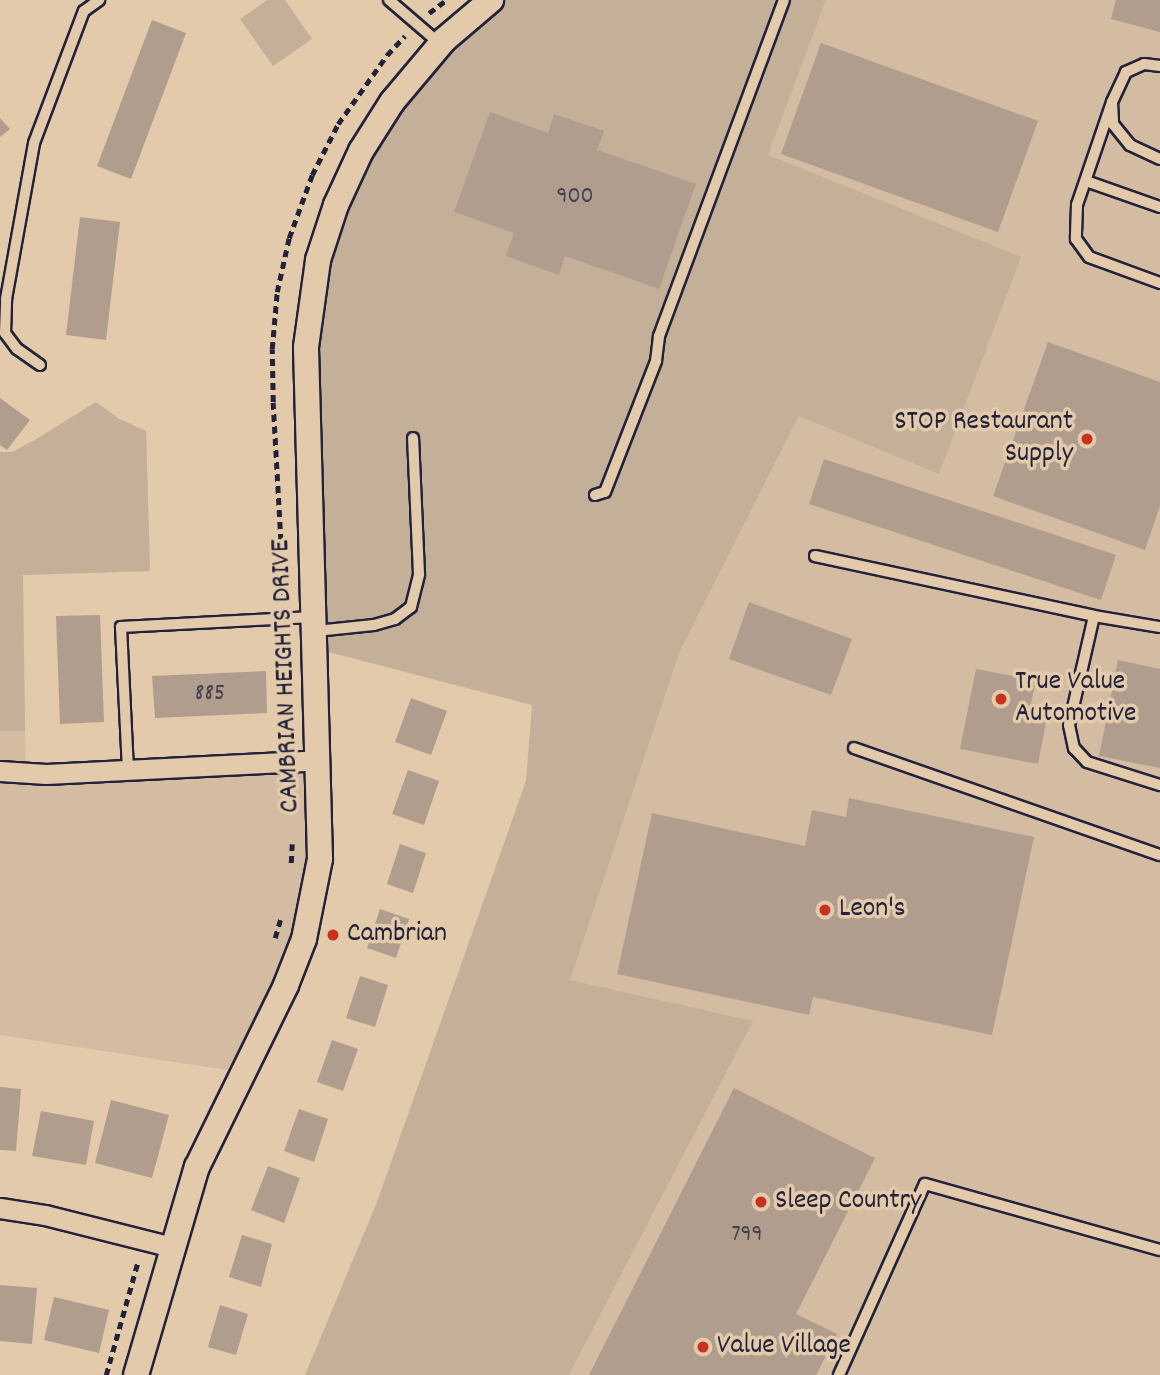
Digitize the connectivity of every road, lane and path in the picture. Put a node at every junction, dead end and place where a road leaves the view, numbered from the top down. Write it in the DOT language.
graph roads {
  1 [pos="99,0"];
  2 [pos="389,0"];
  3 [pos="446,0"];
  4 [pos="491,0"];
  5 [pos="784,0"];
  6 [pos="417,23"];
  7 [pos="441,44"];
  8 [pos="1159,65"];
  9 [pos="1112,102"];
  10 [pos="1160,159"];
  11 [pos="1086,181"];
  12 [pos="1160,207"];
  13 [pos="1160,284"];
  14 [pos="40,365"];
  15 [pos="412,438"];
  16 [pos="595,495"];
  17 [pos="815,556"];
  18 [pos="1094,617"];
  19 [pos="285,619"];
  20 [pos="315,624"];
  21 [pos="1160,627"];
  22 [pos="287,669"];
  23 [pos="854,748"];
  24 [pos="320,760"];
  25 [pos="128,770"];
  26 [pos="0,771"];
  27 [pos="1160,785"];
  28 [pos="293,837"];
  29 [pos="1160,855"];
  30 [pos="291,870"];
  31 [pos="281,913"];
  32 [pos="275,940"];
  33 [pos="0,1208"];
  34 [pos="144,1241"];
  35 [pos="172,1247"];
  36 [pos="1160,1250"];
  37 [pos="106,1375"];
  38 [pos="136,1375"];
  39 [pos="839,1375"];
  1 -- 14 [label="lane"];
  2 -- 6 [label="lane"];
  3 -- 6 [label="path"];
  4 -- 7 [label="street, CAMBRIAN HEIGHTS DRIVE"];
  5 -- 16 [label="lane"];
  6 -- 7 [label="lane"];
  6 -- 19 [label="path"];
  7 -- 20 [label="street, CAMBRIAN HEIGHTS DRIVE"];
  8 -- 9 [label="lane"];
  9 -- 10 [label="lane"];
  9 -- 11 [label="lane"];
  11 -- 12 [label="lane"];
  11 -- 13 [label="lane"];
  15 -- 20 [label="lane"];
  17 -- 18 [label="lane"];
  18 -- 21 [label="lane"];
  18 -- 27 [label="lane"];
  19 -- 20 [label="lane"];
  19 -- 22 [label="path"];
  19 -- 25 [label="lane"];
  20 -- 24 [label="street, CAMBRIAN HEIGHTS DRIVE"];
  23 -- 29 [label="lane"];
  24 -- 25 [label="street"];
  24 -- 35 [label="street, CAMBRIAN HEIGHTS DRIVE"];
  25 -- 26 [label="street"];
  28 -- 30 [label="path"];
  31 -- 32 [label="path"];
  33 -- 34 [label="street"];
  34 -- 35 [label="street"];
  34 -- 37 [label="path"];
  35 -- 38 [label="street, CAMBRIAN HEIGHTS DRIVE"];
  36 -- 39 [label="lane"];
}
